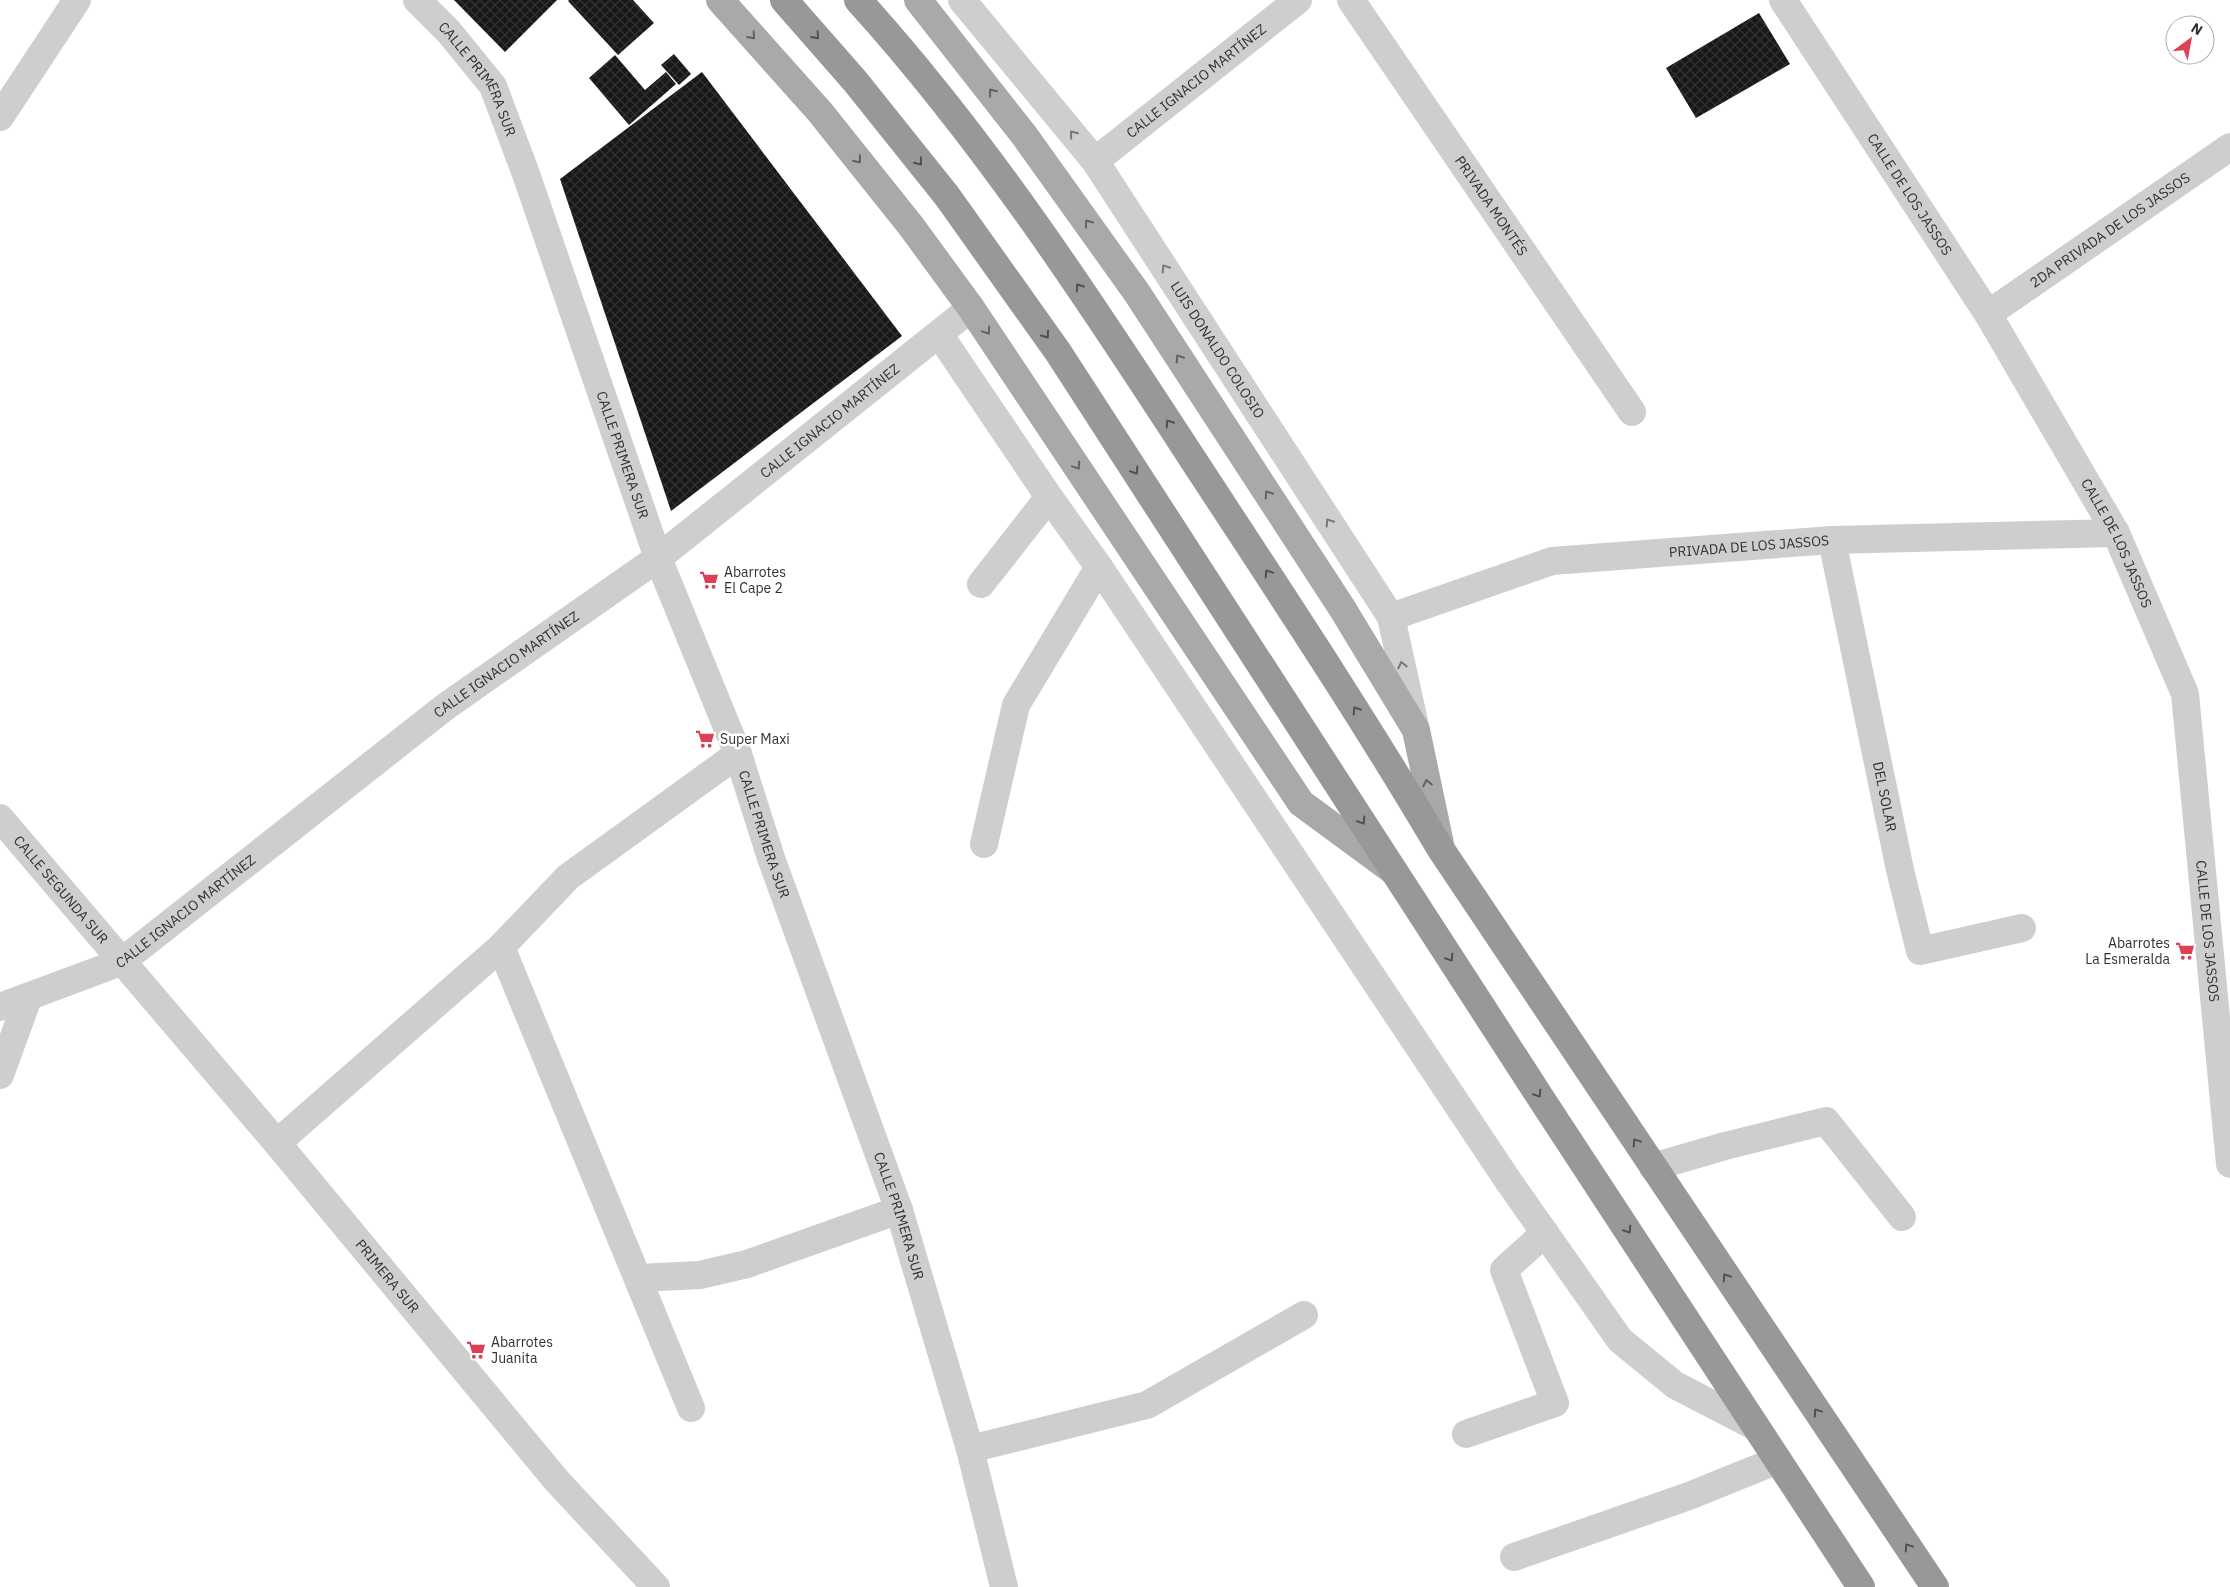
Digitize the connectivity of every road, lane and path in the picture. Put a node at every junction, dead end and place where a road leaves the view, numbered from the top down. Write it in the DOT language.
graph roads {
  1 [pos="77,0"];
  2 [pos="417,0"];
  3 [pos="720,0"];
  4 [pos="784,0"];
  5 [pos="858,0"];
  6 [pos="918,0"];
  7 [pos="962,0"];
  8 [pos="1298,0"];
  9 [pos="1351,0"];
  10 [pos="1783,0"];
  11 [pos="0,117"];
  12 [pos="2228,153"];
  13 [pos="1095,161"];
  14 [pos="971,308"];
  15 [pos="1988,314"];
  16 [pos="939,334"];
  17 [pos="1632,412"];
  18 [pos="1049,497"];
  19 [pos="2116,533"];
  20 [pos="1832,540"];
  21 [pos="658,558"];
  22 [pos="1099,567"];
  23 [pos="981,584"];
  24 [pos="1391,617"];
  25 [pos="1416,730"];
  26 [pos="738,754"];
  27 [pos="0,818"];
  28 [pos="984,844"];
  29 [pos="1440,848"];
  30 [pos="1396,873"];
  31 [pos="2022,928"];
  32 [pos="500,947"];
  33 [pos="121,962"];
  34 [pos="28,998"];
  35 [pos="0,1007"];
  36 [pos="0,1075"];
  37 [pos="277,1143"];
  38 [pos="2230,1164"];
  39 [pos="1653,1167"];
  40 [pos="899,1210"];
  41 [pos="1902,1217"];
  42 [pos="1545,1233"];
  43 [pos="638,1278"];
  44 [pos="1304,1315"];
  45 [pos="691,1408"];
  46 [pos="1756,1427"];
  47 [pos="1466,1434"];
  48 [pos="970,1449"];
  49 [pos="1778,1460"];
  50 [pos="1514,1557"];
  51 [pos="656,1587"];
  52 [pos="1004,1587"];
  53 [pos="1861,1587"];
  54 [pos="1935,1587"];
  1 -- 11 [label="street"];
  2 -- 21 [label="street, CALLE PRIMERA SUR"];
  3 -- 14 [label="main road, one-way"];
  4 -- 30 [label="highway, one-way"];
  29 -- 5 [label="highway, one-way"];
  25 -- 6 [label="main road, one-way"];
  13 -- 7 [label="street, LUIS DONALDO COLOSIO, one-way"];
  8 -- 13 [label="street, CALLE IGNACIO MARTÍNEZ"];
  9 -- 17 [label="street, PRIVADA MONTÉS"];
  10 -- 15 [label="street, CALLE DE LOS JASSOS"];
  12 -- 15 [label="street, 2DA PRIVADA DE LOS JASSOS"];
  24 -- 13 [label="street, LUIS DONALDO COLOSIO, one-way"];
  14 -- 16 [label="street, CALLE IGNACIO MARTÍNEZ"];
  14 -- 30 [label="main road, one-way"];
  15 -- 19 [label="street, CALLE DE LOS JASSOS"];
  16 -- 18 [label="street"];
  16 -- 21 [label="street, CALLE IGNACIO MARTÍNEZ"];
  18 -- 22 [label="street"];
  18 -- 23 [label="street"];
  19 -- 20 [label="street, PRIVADA DE LOS JASSOS"];
  19 -- 38 [label="street, CALLE DE LOS JASSOS"];
  20 -- 24 [label="street, PRIVADA DE LOS JASSOS"];
  20 -- 31 [label="street, DEL SOLAR"];
  21 -- 26 [label="street, CALLE PRIMERA SUR"];
  21 -- 33 [label="street, CALLE IGNACIO MARTÍNEZ"];
  22 -- 28 [label="street"];
  22 -- 42 [label="street"];
  25 -- 24 [label="street, LUIS DONALDO COLOSIO, one-way"];
  29 -- 25 [label="main road, one-way"];
  26 -- 32 [label="street"];
  26 -- 40 [label="street, CALLE PRIMERA SUR"];
  27 -- 33 [label="street, CALLE SEGUNDA SUR"];
  39 -- 29 [label="highway, one-way"];
  30 -- 46 [label="highway, one-way"];
  32 -- 37 [label="street"];
  32 -- 43 [label="street"];
  33 -- 34 [label="street, CALLE IGNACIO MARTÍNEZ"];
  33 -- 37 [label="street, PRIMERA SUR"];
  34 -- 35 [label="street, CALLE IGNACIO MARTÍNEZ"];
  34 -- 36 [label="street"];
  37 -- 51 [label="street, PRIMERA SUR"];
  39 -- 41 [label="street"];
  54 -- 39 [label="highway, one-way"];
  40 -- 43 [label="street"];
  40 -- 48 [label="street, CALLE PRIMERA SUR"];
  42 -- 46 [label="street"];
  42 -- 47 [label="street"];
  43 -- 45 [label="street"];
  44 -- 48 [label="street"];
  46 -- 49 [label="highway"];
  48 -- 52 [label="street, CALLE PRIMERA SUR"];
  49 -- 50 [label="street"];
  49 -- 53 [label="highway"];
}
